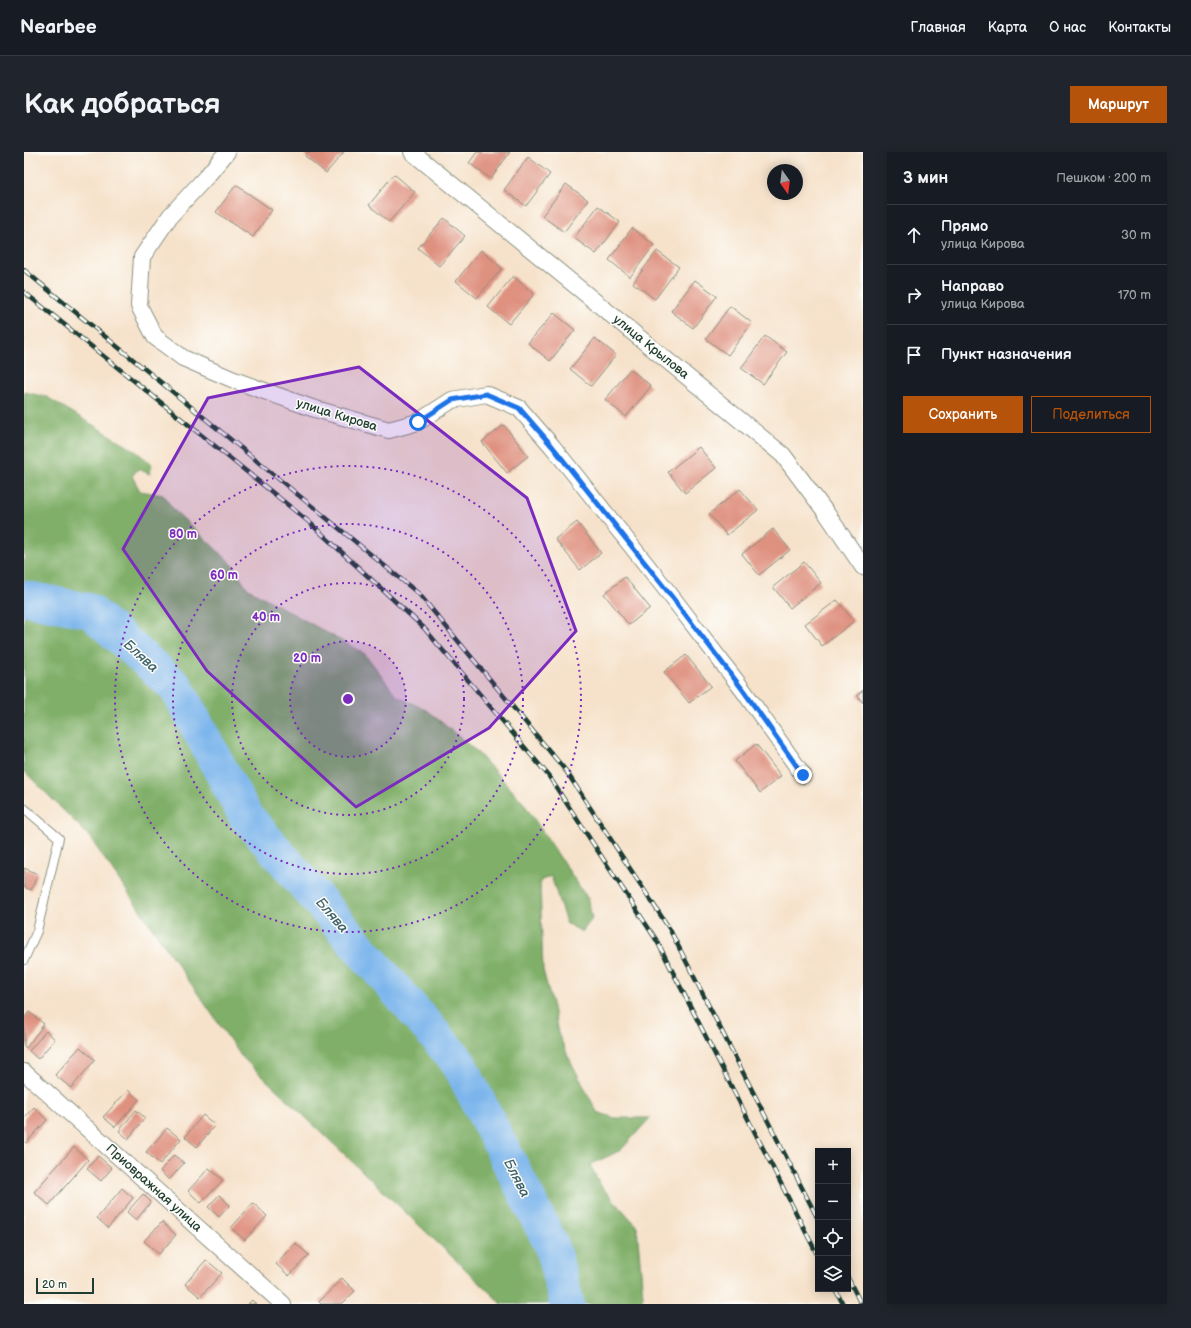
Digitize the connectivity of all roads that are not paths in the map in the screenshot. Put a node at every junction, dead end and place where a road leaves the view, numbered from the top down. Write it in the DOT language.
graph roads {
  1 [pos="226,152"];
  2 [pos="412,152"];
  3 [pos="863,566"];
  4 [pos="803,775"];
  5 [pos="24,808"];
  6 [pos="24,960"];
  7 [pos="24,1072"];
  8 [pos="284,1304"];
  1 -- 4 [label="street, улица Кирова"];
  2 -- 3 [label="street, улица Крылова"];
  5 -- 6 [label="lane"];
  7 -- 8 [label="street, Приовражная улица"];
}
